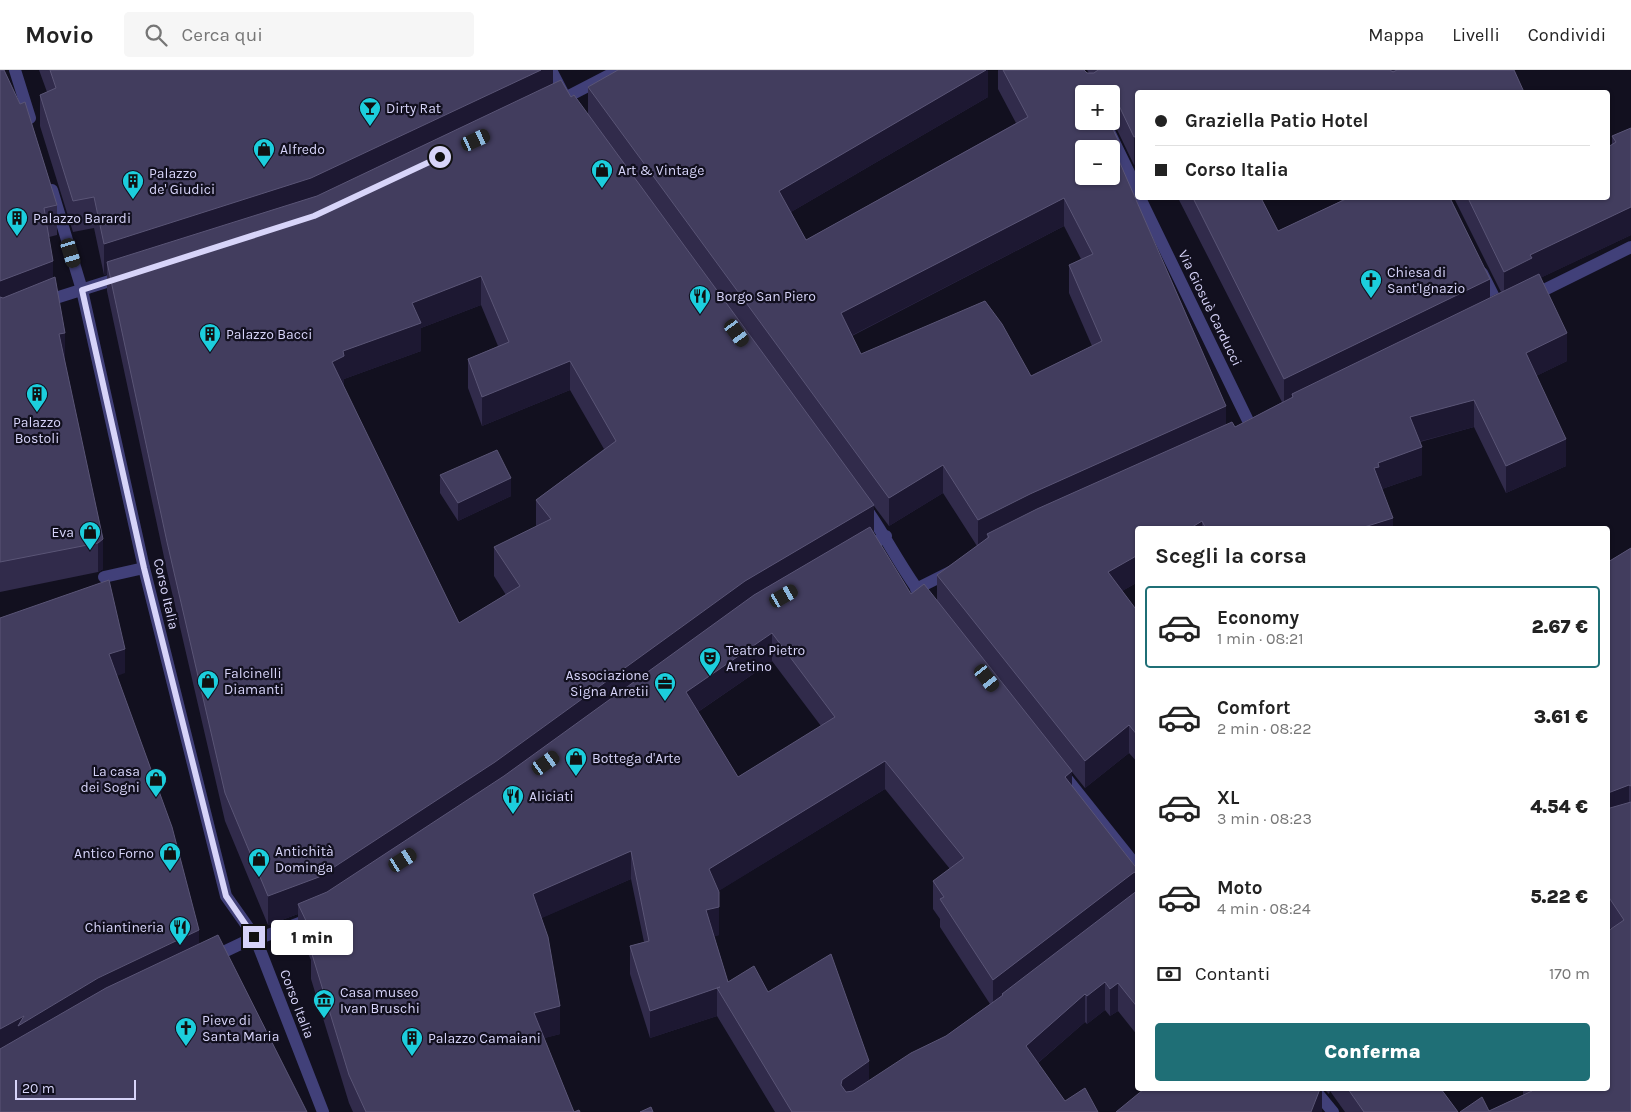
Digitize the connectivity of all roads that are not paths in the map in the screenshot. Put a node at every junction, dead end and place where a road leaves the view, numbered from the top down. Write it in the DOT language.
graph roads {
  1 [pos="15,70"];
  2 [pos="551,70"];
  3 [pos="619,70"];
  4 [pos="569,102"];
  5 [pos="548,107"];
  6 [pos="33,127"];
  7 [pos="1108,130"];
  8 [pos="48,175"];
  9 [pos="1135,185"];
  10 [pos="1141,200"];
  11 [pos="1631,247"];
  12 [pos="1475,259"];
  13 [pos="138,272"];
  14 [pos="82,290"];
  15 [pos="30,307"];
  16 [pos="1253,431"];
  17 [pos="857,497"];
  18 [pos="886,536"];
  19 [pos="852,556"];
  20 [pos="966,563"];
  21 [pos="144,568"];
  22 [pos="104,577"];
  23 [pos="916,589"];
  24 [pos="934,612"];
  25 [pos="1057,767"];
  26 [pos="1135,864"];
  27 [pos="323,913"];
  28 [pos="254,937"];
  29 [pos="201,963"];
  30 [pos="1316,1091"];
  31 [pos="323,1112"];
  32 [pos="1333,1112"];
  1 -- 6 [label="street"];
  2 -- 4 [label="street"];
  3 -- 4 [label="street"];
  4 -- 5 [label="street"];
  7 -- 9 [label="street"];
  8 -- 14 [label="street, Corso Italia"];
  10 -- 16 [label="street, Via Giosuè Carducci"];
  11 -- 12 [label="street"];
  13 -- 14 [label="street"];
  14 -- 15 [label="street"];
  14 -- 21 [label="street, Corso Italia"];
  17 -- 18 [label="street"];
  18 -- 19 [label="street"];
  18 -- 23 [label="street"];
  20 -- 23 [label="street"];
  21 -- 22 [label="street"];
  21 -- 28 [label="street, Corso Italia"];
  23 -- 24 [label="street"];
  25 -- 26 [label="street"];
  27 -- 28 [label="street"];
  28 -- 29 [label="street"];
  28 -- 31 [label="street, Corso Italia"];
  30 -- 32 [label="street"];
}
